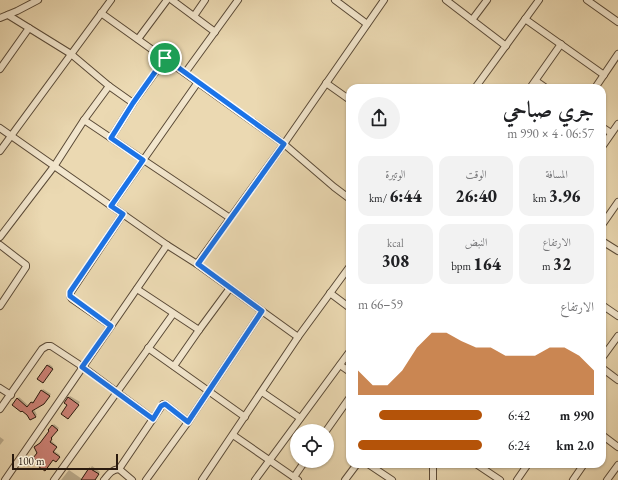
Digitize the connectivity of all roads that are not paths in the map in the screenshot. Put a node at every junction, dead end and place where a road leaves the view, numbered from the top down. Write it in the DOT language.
graph roads {
  1 [pos="38,0"];
  2 [pos="110,0"];
  3 [pos="167,0"];
  4 [pos="172,0"];
  5 [pos="205,0"];
  6 [pos="238,0"];
  7 [pos="335,0"];
  8 [pos="384,0"];
  9 [pos="446,0"];
  10 [pos="487,0"];
  11 [pos="539,0"];
  12 [pos="588,0"];
  13 [pos="101,13"];
  14 [pos="8,14"];
  15 [pos="194,16"];
  16 [pos="0,18"];
  17 [pos="525,19"];
  18 [pos="472,20"];
  19 [pos="618,22"];
  20 [pos="367,24"];
  21 [pos="29,28"];
  22 [pos="215,32"];
  23 [pos="138,39"];
  24 [pos="561,44"];
  25 [pos="506,46"];
  26 [pos="71,54"];
  27 [pos="618,54"];
  28 [pos="165,58"];
  29 [pos="0,69"];
  30 [pos="186,73"];
  31 [pos="604,75"];
  32 [pos="536,81"];
  33 [pos="198,82"];
  34 [pos="326,83"];
  35 [pos="479,84"];
  36 [pos="533,84"];
  37 [pos="540,84"];
  38 [pos="598,84"];
  39 [pos="109,86"];
  40 [pos="346,97"];
  41 [pos="133,103"];
  42 [pos="84,120"];
  43 [pos="618,124"];
  44 [pos="0,128"];
  45 [pos="606,129"];
  46 [pos="611,133"];
  47 [pos="11,135"];
  48 [pos="111,138"];
  49 [pos="606,141"];
  50 [pos="284,144"];
  51 [pos="0,151"];
  52 [pos="143,160"];
  53 [pos="54,165"];
  54 [pos="346,196"];
  55 [pos="618,202"];
  56 [pos="111,206"];
  57 [pos="123,214"];
  58 [pos="230,218"];
  59 [pos="606,219"];
  60 [pos="0,237"];
  61 [pos="606,244"];
  62 [pos="0,245"];
  63 [pos="167,245"];
  64 [pos="618,251"];
  65 [pos="198,264"];
  66 [pos="346,271"];
  67 [pos="230,288"];
  68 [pos="137,289"];
  69 [pos="330,293"];
  70 [pos="346,305"];
  71 [pos="0,306"];
  72 [pos="606,308"];
  73 [pos="262,311"];
  74 [pos="173,314"];
  75 [pos="618,316"];
  76 [pos="111,326"];
  77 [pos="199,330"];
  78 [pos="618,336"];
  79 [pos="298,337"];
  80 [pos="148,348"];
  81 [pos="606,352"];
  82 [pos="346,357"];
  83 [pos="340,365"];
  84 [pos="174,366"];
  85 [pos="82,367"];
  86 [pos="346,369"];
  87 [pos="606,371"];
  88 [pos="618,380"];
  89 [pos="0,388"];
  90 [pos="208,391"];
  91 [pos="117,392"];
  92 [pos="262,392"];
  93 [pos="11,395"];
  94 [pos="346,403"];
  95 [pos="0,409"];
  96 [pos="245,417"];
  97 [pos="300,418"];
  98 [pos="153,419"];
  99 [pos="188,422"];
  100 [pos="331,424"];
  101 [pos="233,435"];
  102 [pos="606,439"];
  103 [pos="618,447"];
  104 [pos="270,460"];
  105 [pos="618,465"];
  106 [pos="302,468"];
  107 [pos="354,468"];
  108 [pos="374,468"];
  109 [pos="434,468"];
  110 [pos="482,468"];
  111 [pos="525,468"];
  112 [pos="581,468"];
  113 [pos="119,469"];
  114 [pos="296,479"];
  115 [pos="5,480"];
  116 [pos="54,480"];
  117 [pos="104,480"];
  118 [pos="132,480"];
  119 [pos="146,480"];
  120 [pos="202,480"];
  121 [pos="255,480"];
  122 [pos="345,480"];
  123 [pos="392,480"];
  124 [pos="433,480"];
  125 [pos="500,480"];
  126 [pos="517,480"];
  127 [pos="573,480"];
  128 [pos="608,480"];
  1 -- 14 [label="street"];
  2 -- 13 [label="street"];
  3 -- 23 [label="street"];
  4 -- 15 [label="street"];
  5 -- 15 [label="street"];
  6 -- 22 [label="street"];
  7 -- 20 [label="street"];
  8 -- 20 [label="street"];
  9 -- 18 [label="street"];
  10 -- 18 [label="street"];
  11 -- 17 [label="street"];
  12 -- 19 [label="street"];
  13 -- 23 [label="street"];
  13 -- 26 [label="street"];
  14 -- 16 [label="street"];
  14 -- 21 [label="street"];
  15 -- 22 [label="street"];
  17 -- 24 [label="street"];
  17 -- 25 [label="street"];
  18 -- 25 [label="street"];
  20 -- 34 [label="street"];
  21 -- 26 [label="street"];
  21 -- 29 [label="street"];
  22 -- 30 [label="street"];
  23 -- 28 [label="street"];
  24 -- 31 [label="street"];
  24 -- 32 [label="street"];
  25 -- 35 [label="street"];
  26 -- 39 [label="street"];
  26 -- 47 [label="street"];
  27 -- 31 [label="street"];
  28 -- 30 [label="street"];
  28 -- 41 [label="street"];
  30 -- 33 [label="street"];
  31 -- 38 [label="street"];
  32 -- 36 [label="street"];
  32 -- 37 [label="street"];
  33 -- 50 [label="street"];
  33 -- 52 [label="street"];
  34 -- 40 [label="street"];
  34 -- 50 [label="street"];
  39 -- 41 [label="street"];
  39 -- 42 [label="street"];
  41 -- 48 [label="street"];
  42 -- 48 [label="street"];
  42 -- 53 [label="street"];
  43 -- 46 [label="street"];
  44 -- 47 [label="street"];
  45 -- 46 [label="street"];
  46 -- 49 [label="street"];
  47 -- 51 [label="street"];
  47 -- 53 [label="street"];
  48 -- 52 [label="street"];
  50 -- 54 [label="street"];
  50 -- 58 [label="street"];
  52 -- 56 [label="street"];
  52 -- 58 [label="street"];
  53 -- 56 [label="street"];
  53 -- 60 [label="street"];
  55 -- 59 [label="street"];
  56 -- 57 [label="street"];
  57 -- 63 [label="street"];
  57 -- 76 [label="street"];
  58 -- 65 [label="street"];
  61 -- 64 [label="street"];
  62 -- 71 [label="street"];
  63 -- 65 [label="street"];
  63 -- 68 [label="street"];
  65 -- 67 [label="street"];
  66 -- 69 [label="street"];
  67 -- 73 [label="street"];
  67 -- 77 [label="street"];
  68 -- 74 [label="street"];
  68 -- 76 [label="street"];
  69 -- 70 [label="street"];
  69 -- 79 [label="street"];
  72 -- 75 [label="street"];
  73 -- 79 [label="street"];
  73 -- 90 [label="street"];
  74 -- 77 [label="street"];
  74 -- 80 [label="street"];
  76 -- 85 [label="street"];
  77 -- 84 [label="street"];
  78 -- 81 [label="street"];
  79 -- 92 [label="street"];
  80 -- 84 [label="street"];
  80 -- 91 [label="street"];
  82 -- 83 [label="street"];
  83 -- 86 [label="street"];
  83 -- 97 [label="street"];
  84 -- 90 [label="street"];
  85 -- 91 [label="street"];
  85 -- 93 [label="street"];
  85 -- 115 [label="street"];
  87 -- 88 [label="street"];
  89 -- 93 [label="street"];
  90 -- 96 [label="street"];
  90 -- 99 [label="street"];
  91 -- 98 [label="street"];
  91 -- 116 [label="street"];
  92 -- 96 [label="street"];
  92 -- 97 [label="street"];
  93 -- 95 [label="street"];
  94 -- 100 [label="street"];
  96 -- 101 [label="street"];
  97 -- 104 [label="street"];
  98 -- 99 [label="street"];
  98 -- 113 [label="street"];
  99 -- 119 [label="street"];
  101 -- 104 [label="street"];
  101 -- 120 [label="street"];
  102 -- 103 [label="street"];
  104 -- 114 [label="street"];
  104 -- 121 [label="street"];
  105 -- 128 [label="street"];
  106 -- 114 [label="street"];
  107 -- 122 [label="street"];
  108 -- 123 [label="street"];
  109 -- 124 [label="street"];
  110 -- 125 [label="street"];
  111 -- 126 [label="street"];
  112 -- 127 [label="street"];
  113 -- 117 [label="street"];
  113 -- 118 [label="street"];
}
